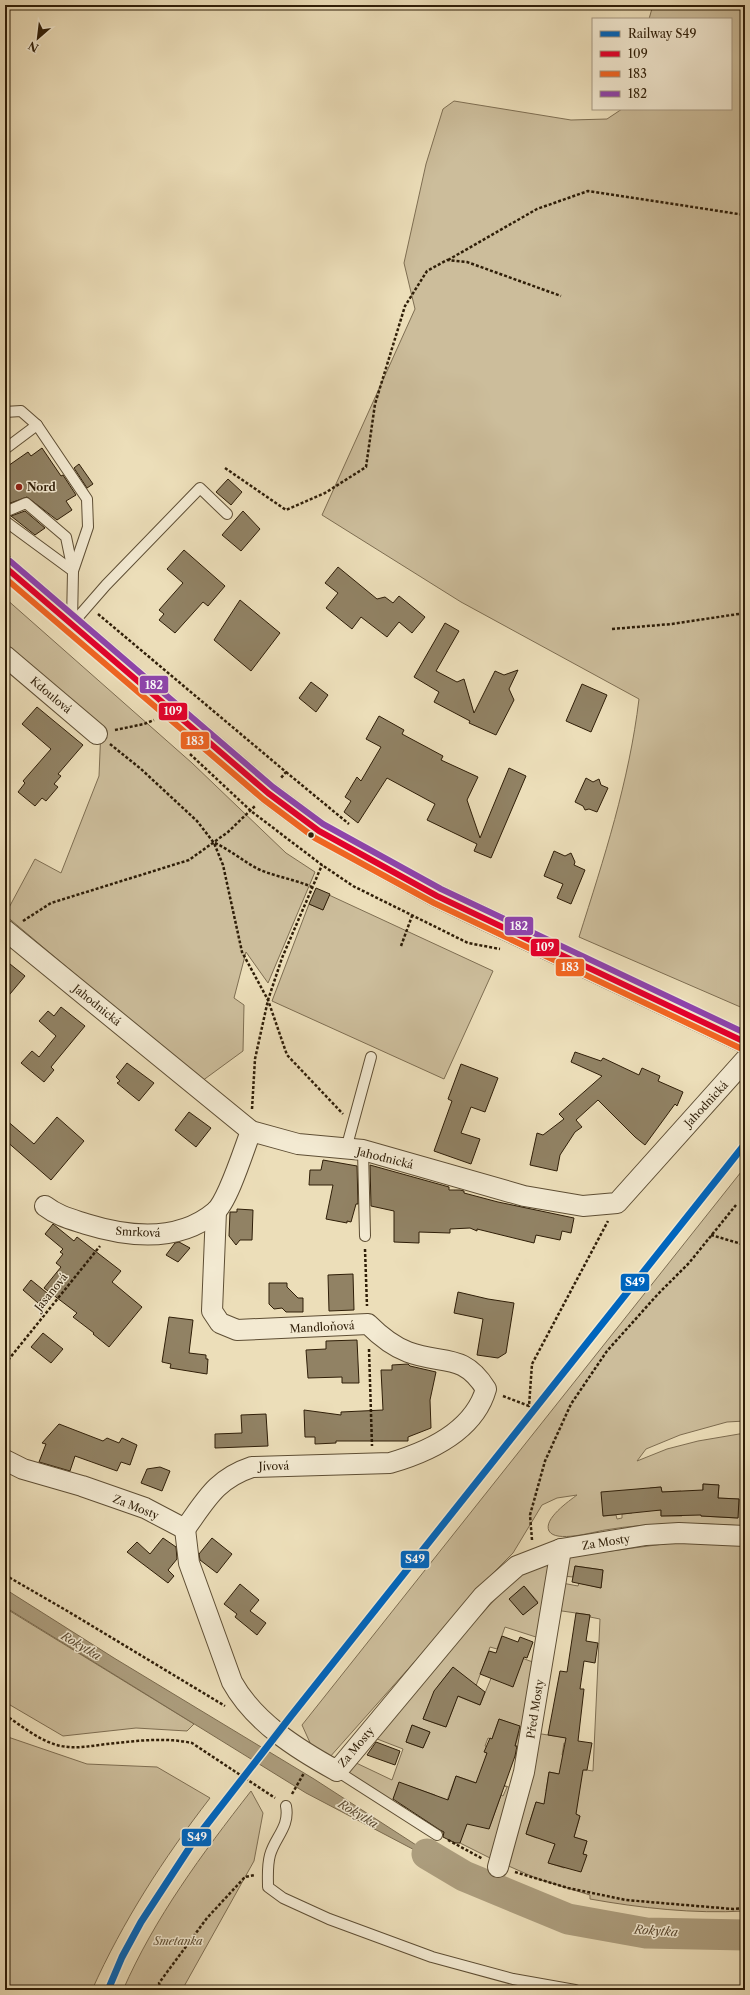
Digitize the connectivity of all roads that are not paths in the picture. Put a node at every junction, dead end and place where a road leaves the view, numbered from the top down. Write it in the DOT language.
graph roads {
  1 [pos="5,412"];
  2 [pos="37,425"];
  3 [pos="5,449"];
  4 [pos="5,512"];
  5 [pos="227,514"];
  6 [pos="5,521"];
  7 [pos="5,567"];
  8 [pos="72,571"];
  9 [pos="72,624"];
  10 [pos="5,656"];
  11 [pos="97,734"];
  12 [pos="7,932"];
  13 [pos="745,1042"];
  14 [pos="371,1057"];
  15 [pos="745,1060"];
  16 [pos="251,1131"];
  17 [pos="355,1149"];
  18 [pos="45,1206"];
  19 [pos="216,1211"];
  20 [pos="365,1236"];
  21 [pos="5,1460"];
  22 [pos="390,1463"];
  23 [pos="185,1529"];
  24 [pos="745,1536"];
  25 [pos="561,1549"];
  26 [pos="337,1771"];
  27 [pos="286,1806"];
  28 [pos="437,1835"];
  29 [pos="498,1867"];
  30 [pos="575,1990"];
  1 -- 2 [label="lane"];
  2 -- 3 [label="lane"];
  2 -- 8 [label="lane"];
  4 -- 8 [label="lane"];
  5 -- 9 [label="lane"];
  6 -- 8 [label="lane"];
  7 -- 9 [label="main road"];
  8 -- 9 [label="lane"];
  9 -- 13 [label="main road"];
  10 -- 11 [label="street, Kdoulová"];
  12 -- 16 [label="street, Jahodnická"];
  14 -- 17 [label="lane"];
  15 -- 17 [label="street, Jahodnická"];
  16 -- 17 [label="street, Jahodnická"];
  16 -- 19 [label="street, Smrková"];
  17 -- 20 [label="lane"];
  18 -- 19 [label="street, Smrková"];
  19 -- 22 [label="street, Mandloňová"];
  21 -- 23 [label="street, Za Mosty"];
  22 -- 23 [label="street, Jívová"];
  23 -- 26 [label="street, Za Mosty"];
  24 -- 25 [label="street, Za Mosty"];
  25 -- 26 [label="street, Za Mosty"];
  25 -- 29 [label="street, Před Mosty"];
  26 -- 28 [label="lane"];
  27 -- 30 [label="lane"];
}
